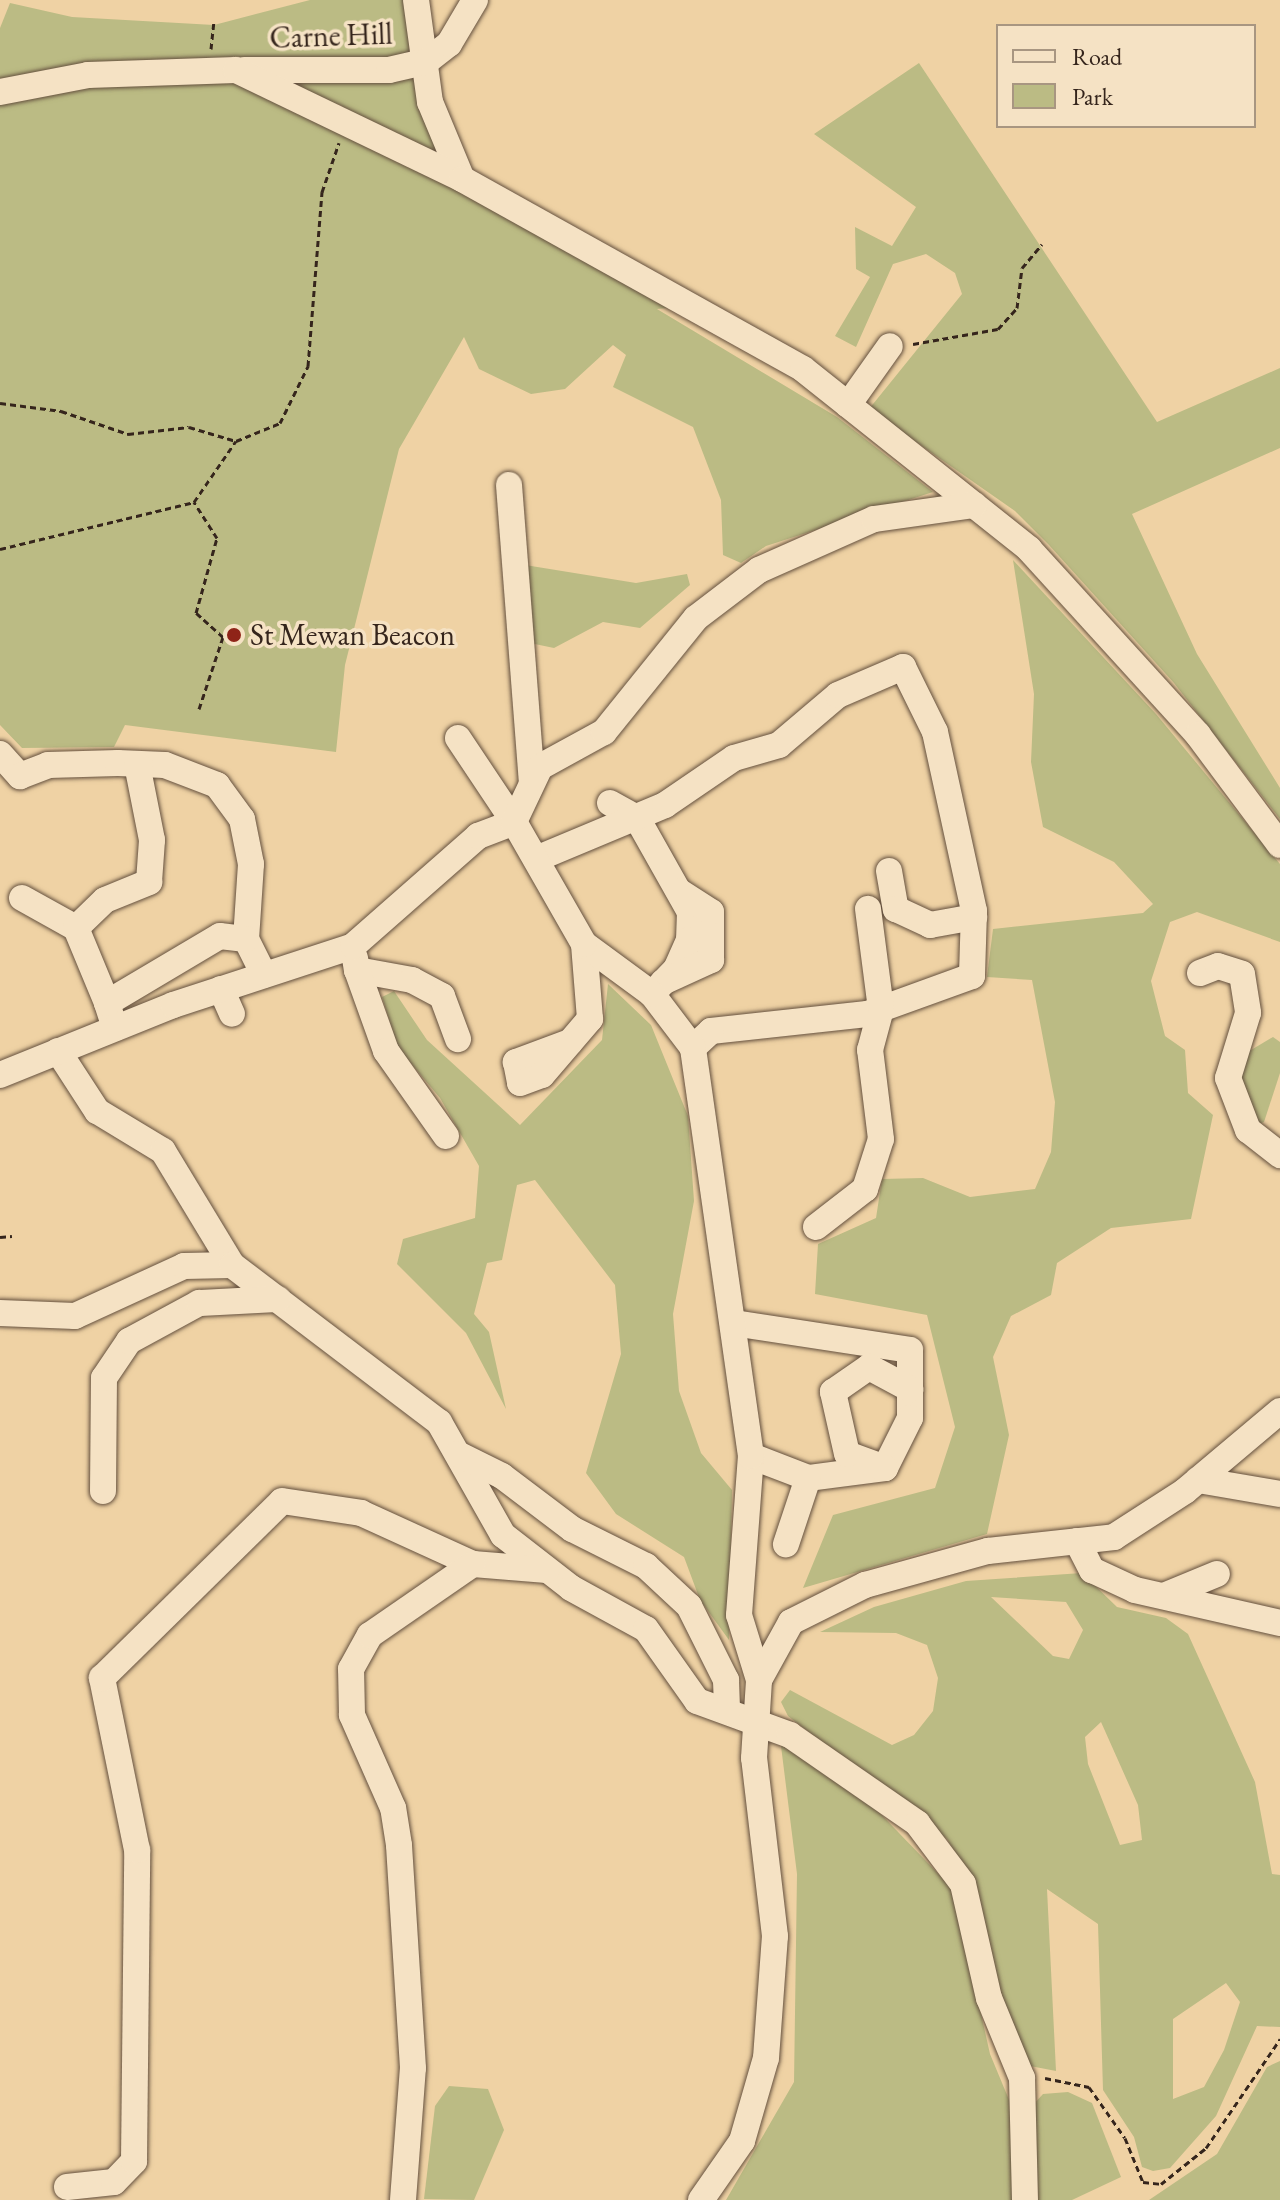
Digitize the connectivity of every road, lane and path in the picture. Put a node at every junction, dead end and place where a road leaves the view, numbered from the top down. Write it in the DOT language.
graph roads {
  1 [pos="416,0"];
  2 [pos="475,0"];
  3 [pos="214,20"];
  4 [pos="427,61"];
  5 [pos="226,69"];
  6 [pos="0,92"];
  7 [pos="347,121"];
  8 [pos="462,179"];
  9 [pos="1042,244"];
  10 [pos="890,346"];
  11 [pos="0,403"];
  12 [pos="848,405"];
  13 [pos="236,441"];
  14 [pos="509,485"];
  15 [pos="194,502"];
  16 [pos="974,505"];
  17 [pos="0,549"];
  18 [pos="199,709"];
  19 [pos="458,738"];
  20 [pos="0,754"];
  21 [pos="137,764"];
  22 [pos="532,781"];
  23 [pos="610,803"];
  24 [pos="637,818"];
  25 [pos="514,822"];
  26 [pos="1280,845"];
  27 [pos="536,859"];
  28 [pos="889,871"];
  29 [pos="22,898"];
  30 [pos="868,909"];
  31 [pos="974,917"];
  32 [pos="76,928"];
  33 [pos="246,939"];
  34 [pos="584,944"];
  35 [pos="355,958"];
  36 [pos="1200,973"];
  37 [pos="264,975"];
  38 [pos="658,988"];
  39 [pos="221,989"];
  40 [pos="881,1009"];
  41 [pos="232,1014"];
  42 [pos="111,1016"];
  43 [pos="458,1039"];
  44 [pos="570,1042"];
  45 [pos="693,1048"];
  46 [pos="58,1051"];
  47 [pos="0,1075"];
  48 [pos="446,1136"];
  49 [pos="1280,1155"];
  50 [pos="816,1227"];
  51 [pos="12,1236"];
  52 [pos="0,1237"];
  53 [pos="232,1265"];
  54 [pos="278,1299"];
  55 [pos="0,1313"];
  56 [pos="734,1323"];
  57 [pos="910,1389"];
  58 [pos="1280,1411"];
  59 [pos="458,1454"];
  60 [pos="751,1456"];
  61 [pos="885,1468"];
  62 [pos="808,1478"];
  63 [pos="1198,1480"];
  64 [pos="103,1491"];
  65 [pos="1275,1491"];
  66 [pos="1077,1541"];
  67 [pos="786,1544"];
  68 [pos="473,1564"];
  69 [pos="547,1570"];
  70 [pos="1217,1574"];
  71 [pos="1166,1595"];
  72 [pos="1280,1623"];
  73 [pos="759,1680"];
  74 [pos="727,1711"];
  75 [pos="757,1720"];
  76 [pos="1280,2039"];
  77 [pos="1022,2078"];
  78 [pos="67,2187"];
  79 [pos="403,2200"];
  80 [pos="701,2200"];
  81 [pos="1025,2200"];
  1 -- 4 [label="street"];
  2 -- 4 [label="street, Carne Hill"];
  3 -- 5 [label="path"];
  4 -- 5 [label="street, Carne Hill"];
  4 -- 8 [label="street, Carne Hill"];
  5 -- 6 [label="street, Carne Hill"];
  5 -- 7 [label="street"];
  7 -- 8 [label="street"];
  7 -- 13 [label="path"];
  8 -- 12 [label="street"];
  9 -- 10 [label="path"];
  10 -- 12 [label="street"];
  11 -- 13 [label="path"];
  12 -- 16 [label="street"];
  13 -- 15 [label="path"];
  14 -- 22 [label="street"];
  15 -- 17 [label="path"];
  15 -- 18 [label="path"];
  16 -- 22 [label="street"];
  16 -- 26 [label="street"];
  19 -- 25 [label="street"];
  20 -- 21 [label="street"];
  21 -- 32 [label="street"];
  21 -- 33 [label="street"];
  22 -- 25 [label="street"];
  23 -- 24 [label="street"];
  24 -- 27 [label="street"];
  24 -- 31 [label="street"];
  24 -- 38 [label="street"];
  25 -- 27 [label="street"];
  25 -- 35 [label="street"];
  27 -- 34 [label="street"];
  28 -- 31 [label="street"];
  29 -- 32 [label="street"];
  30 -- 40 [label="street"];
  31 -- 40 [label="street"];
  32 -- 42 [label="street"];
  33 -- 37 [label="street"];
  33 -- 42 [label="street"];
  34 -- 38 [label="street"];
  34 -- 44 [label="street"];
  35 -- 37 [label="street"];
  35 -- 43 [label="street"];
  35 -- 48 [label="street"];
  36 -- 49 [label="street"];
  37 -- 39 [label="street"];
  38 -- 45 [label="street"];
  39 -- 41 [label="street"];
  39 -- 42 [label="street"];
  40 -- 45 [label="street"];
  40 -- 50 [label="street"];
  42 -- 46 [label="street"];
  45 -- 56 [label="street"];
  46 -- 47 [label="street"];
  46 -- 53 [label="street"];
  51 -- 52 [label="path"];
  53 -- 54 [label="street"];
  53 -- 55 [label="street"];
  54 -- 59 [label="street"];
  54 -- 64 [label="street"];
  56 -- 57 [label="street"];
  56 -- 60 [label="street"];
  57 -- 61 [label="street"];
  57 -- 61 [label="street"];
  58 -- 63 [label="street"];
  59 -- 69 [label="street"];
  59 -- 74 [label="street"];
  60 -- 62 [label="street"];
  60 -- 73 [label="street"];
  61 -- 62 [label="street"];
  62 -- 67 [label="street"];
  63 -- 65 [label="street"];
  63 -- 66 [label="street"];
  66 -- 71 [label="street"];
  66 -- 73 [label="street"];
  68 -- 69 [label="street"];
  68 -- 78 [label="street"];
  68 -- 79 [label="street"];
  69 -- 74 [label="street"];
  70 -- 71 [label="street"];
  71 -- 72 [label="street"];
  73 -- 75 [label="street"];
  74 -- 75 [label="street"];
  75 -- 77 [label="street"];
  75 -- 80 [label="street"];
  76 -- 77 [label="path"];
  77 -- 81 [label="street"];
}
